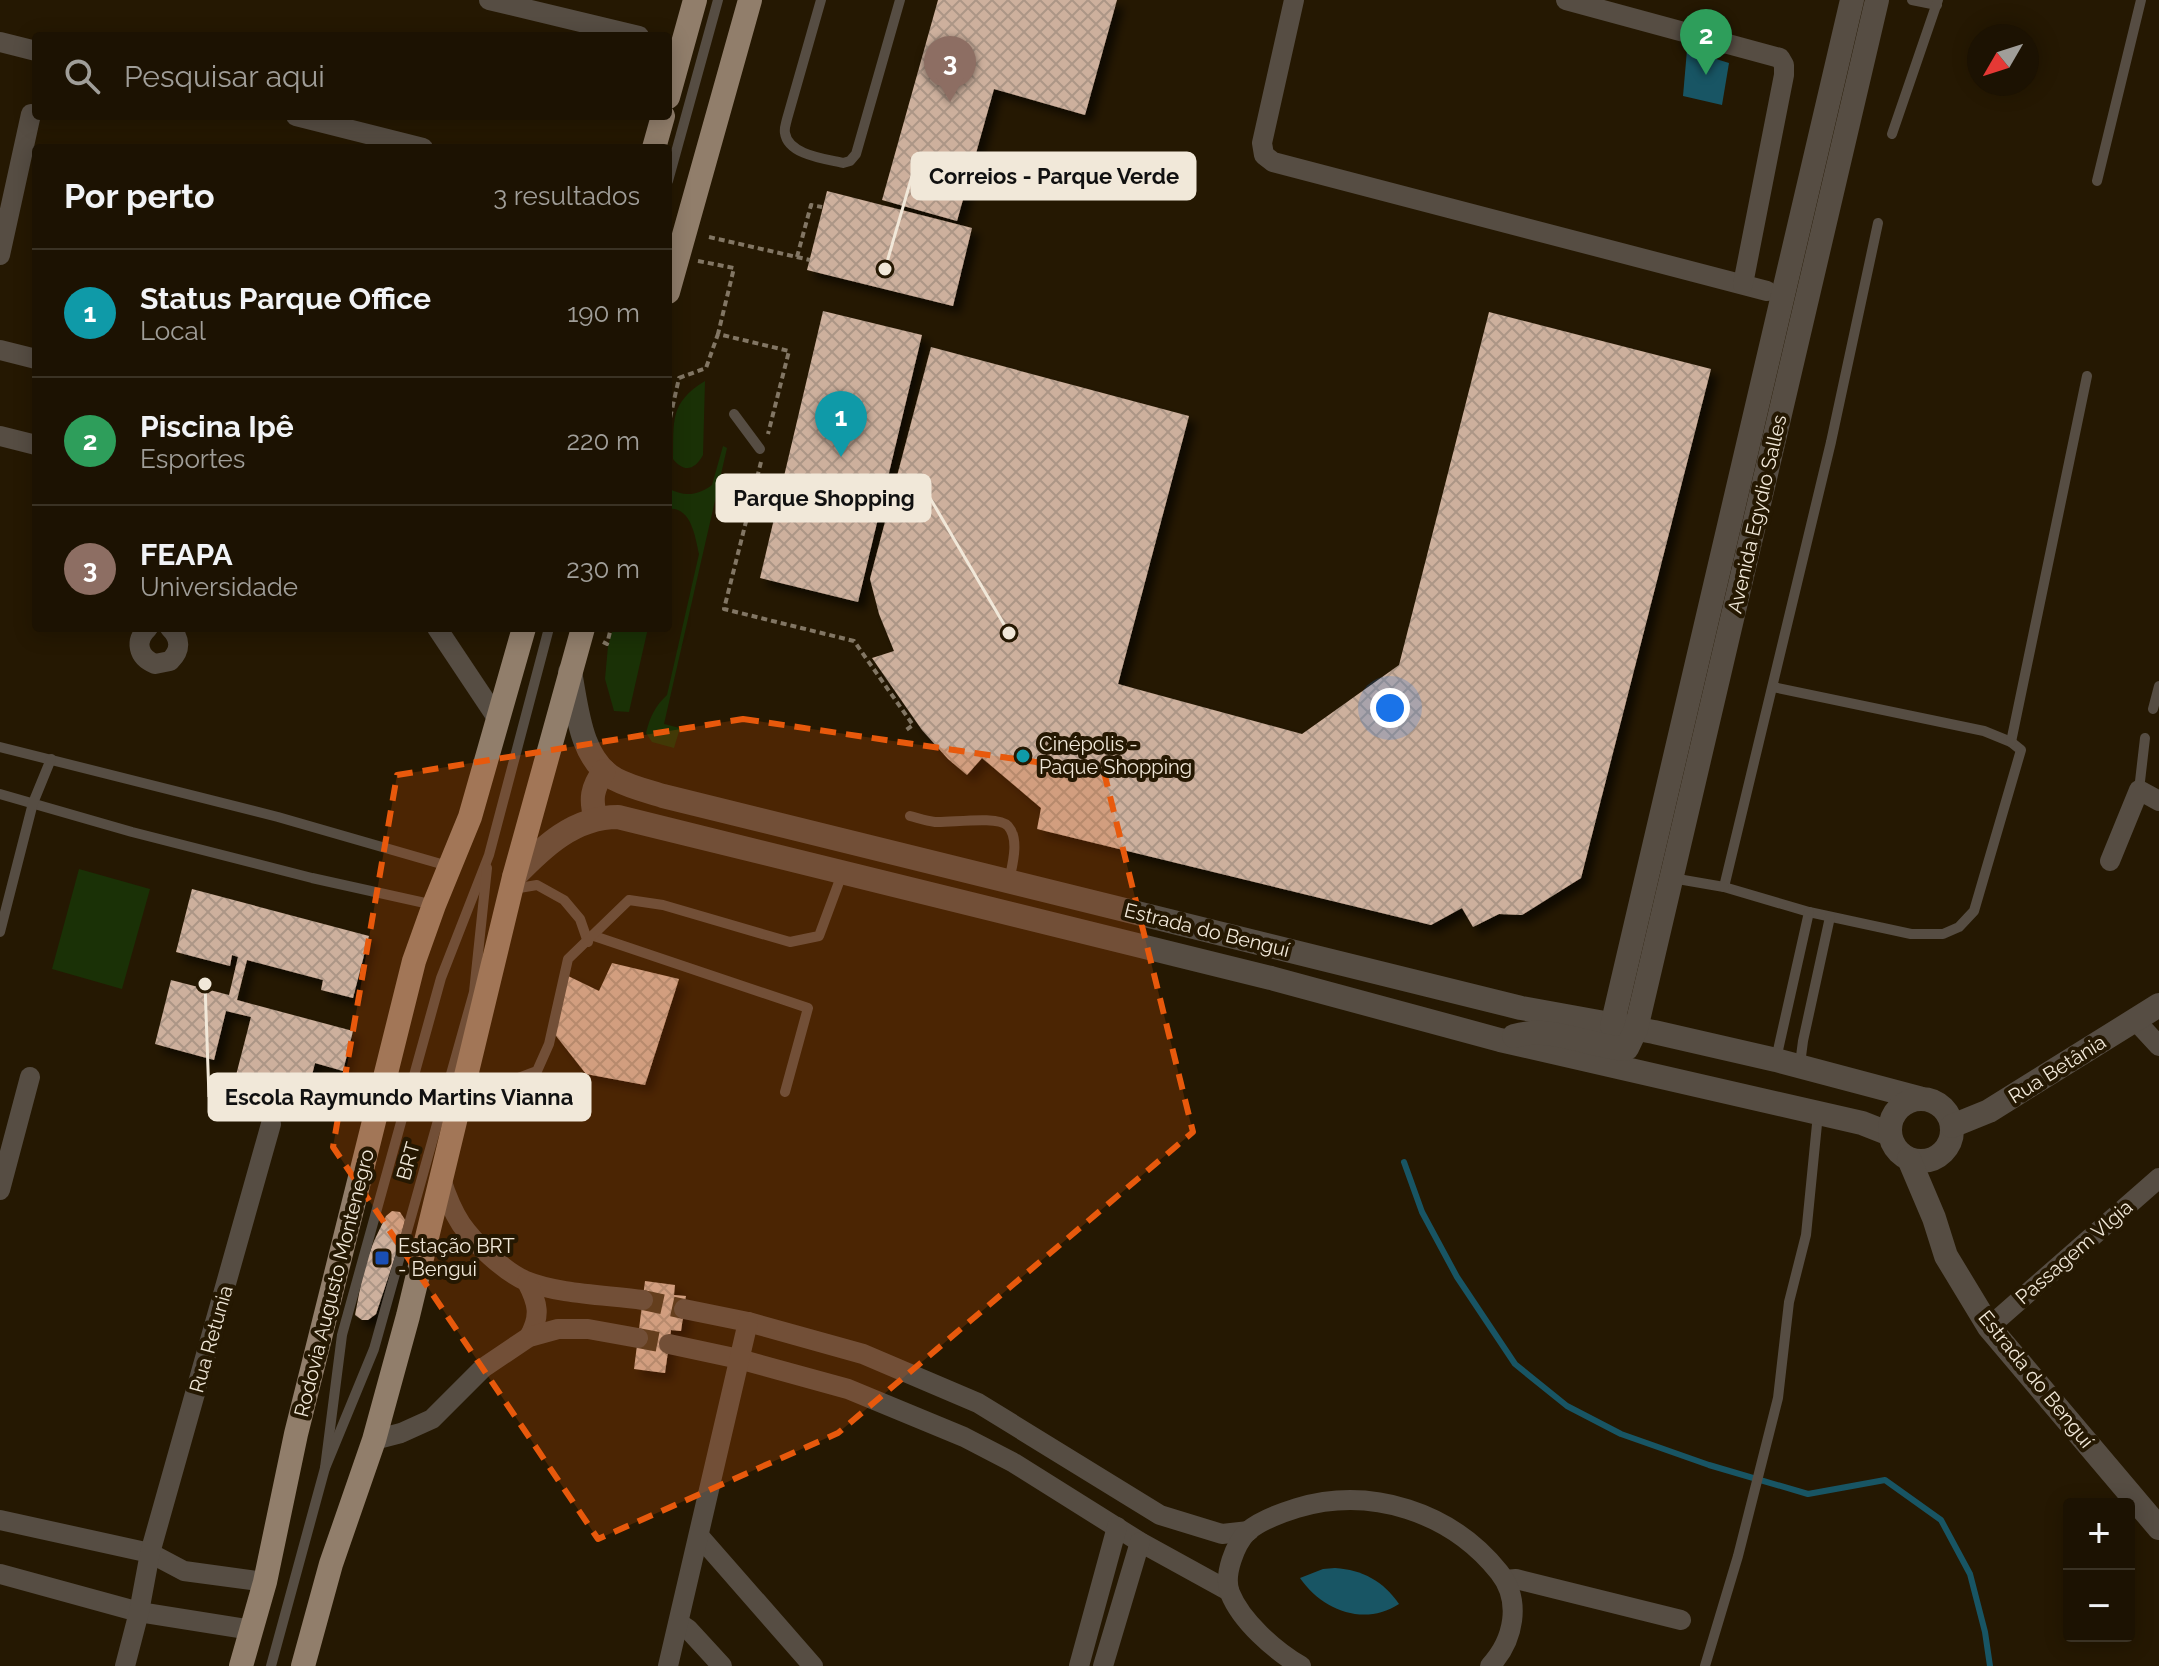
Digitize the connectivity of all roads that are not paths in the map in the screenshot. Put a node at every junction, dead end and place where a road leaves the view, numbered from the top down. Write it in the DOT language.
graph roads {
  1 [pos="489,0"];
  2 [pos="695,0"];
  3 [pos="718,0"];
  4 [pos="750,0"];
  5 [pos="821,0"];
  6 [pos="900,0"];
  7 [pos="1294,0"];
  8 [pos="1566,0"];
  9 [pos="1852,0"];
  10 [pos="1877,0"];
  11 [pos="1912,0"];
  12 [pos="2141,0"];
  13 [pos="1937,2"];
  14 [pos="622,32"];
  15 [pos="0,42"];
  16 [pos="675,45"];
  17 [pos="32,50"];
  18 [pos="672,67"];
  19 [pos="31,114"];
  20 [pos="312,120"];
  21 [pos="662,120"];
  22 [pos="1892,134"];
  23 [pos="407,144"];
  24 [pos="655,144"];
  25 [pos="672,167"];
  26 [pos="2097,181"];
  27 [pos="1878,223"];
  28 [pos="0,255"];
  29 [pos="672,278"];
  30 [pos="1743,284"];
  31 [pos="1767,291"];
  32 [pos="0,350"];
  33 [pos="32,358"];
  34 [pos="2087,376"];
  35 [pos="734,414"];
  36 [pos="0,436"];
  37 [pos="32,444"];
  38 [pos="763,449"];
  39 [pos="144,632"];
  40 [pos="174,632"];
  41 [pos="440,632"];
  42 [pos="523,632"];
  43 [pos="548,632"];
  44 [pos="582,632"];
  45 [pos="570,672"];
  46 [pos="2159,686"];
  47 [pos="1773,687"];
  48 [pos="2153,709"];
  49 [pos="499,721"];
  50 [pos="2145,738"];
  51 [pos="2011,742"];
  52 [pos="0,747"];
  53 [pos="51,759"];
  54 [pos="604,771"];
  55 [pos="2139,790"];
  56 [pos="0,794"];
  57 [pos="2159,801"];
  58 [pos="33,803"];
  59 [pos="910,816"];
  60 [pos="596,819"];
  61 [pos="489,855"];
  62 [pos="2110,861"];
  63 [pos="450,867"];
  64 [pos="843,872"];
  65 [pos="1672,878"];
  66 [pos="1009,881"];
  67 [pos="512,883"];
  68 [pos="1724,887"];
  69 [pos="434,905"];
  70 [pos="1809,912"];
  71 [pos="1830,917"];
  72 [pos="0,932"];
  73 [pos="591,939"];
  74 [pos="1277,948"];
  75 [pos="1271,978"];
  76 [pos="2159,1005"];
  77 [pos="2135,1020"];
  78 [pos="1624,1027"];
  79 [pos="1500,1040"];
  80 [pos="2159,1046"];
  81 [pos="1788,1064"];
  82 [pos="30,1077"];
  83 [pos="785,1092"];
  84 [pos="1919,1098"];
  85 [pos="460,1100"];
  86 [pos="1818,1112"];
  87 [pos="271,1124"];
  88 [pos="1952,1126"];
  89 [pos="1890,1134"];
  90 [pos="1940,1156"];
  91 [pos="1909,1159"];
  92 [pos="2159,1178"];
  93 [pos="441,1179"];
  94 [pos="0,1190"];
  95 [pos="1934,1218"];
  96 [pos="527,1282"];
  97 [pos="613,1296"];
  98 [pos="643,1300"];
  99 [pos="684,1309"];
  100 [pos="748,1322"];
  101 [pos="1989,1327"];
  102 [pos="606,1331"];
  103 [pos="529,1337"];
  104 [pos="638,1338"];
  105 [pos="669,1344"];
  106 [pos="739,1359"];
  107 [pos="978,1403"];
  108 [pos="1027,1432"];
  109 [pos="964,1437"];
  110 [pos="374,1440"];
  111 [pos="1014,1463"];
  112 [pos="325,1468"];
  113 [pos="0,1520"];
  114 [pos="1117,1527"];
  115 [pos="2159,1528"];
  116 [pos="1249,1531"];
  117 [pos="700,1537"];
  118 [pos="1140,1542"];
  119 [pos="150,1553"];
  120 [pos="0,1574"];
  121 [pos="1505,1580"];
  122 [pos="265,1582"];
  123 [pos="1229,1591"];
  124 [pos="139,1612"];
  125 [pos="1681,1620"];
  126 [pos="679,1623"];
  127 [pos="252,1630"];
  128 [pos="1088,1633"];
  129 [pos="1111,1640"];
  130 [pos="125,1666"];
  131 [pos="241,1666"];
  132 [pos="271,1666"];
  133 [pos="303,1666"];
  134 [pos="668,1666"];
  135 [pos="722,1666"];
  136 [pos="813,1666"];
  137 [pos="1079,1666"];
  138 [pos="1103,1666"];
  139 [pos="1301,1666"];
  140 [pos="1490,1666"];
  141 [pos="1705,1666"];
  1 -- 14 [label="street"];
  2 -- 16 [label="main road"];
  3 -- 25 [label="lane"];
  4 -- 29 [label="main road"];
  5 -- 6 [label="lane"];
  7 -- 30 [label="street"];
  8 -- 30 [label="street"];
  9 -- 78 [label="street, Avenida Egydio Salles"];
  10 -- 65 [label="street, Avenida Egydio Salles"];
  11 -- 13 [label="lane"];
  12 -- 26 [label="lane"];
  13 -- 22 [label="lane"];
  15 -- 17 [label="street"];
  16 -- 18 [label="main road"];
  19 -- 28 [label="street"];
  20 -- 23 [label="street"];
  21 -- 24 [label="main road"];
  27 -- 47 [label="lane"];
  30 -- 31 [label="street"];
  32 -- 33 [label="street"];
  34 -- 51 [label="lane"];
  35 -- 38 [label="lane"];
  36 -- 37 [label="street"];
  39 -- 40 [label="street"];
  41 -- 49 [label="street"];
  42 -- 49 [label="main road, Rodovia Augusto Montenegro"];
  43 -- 61 [label="lane, BRT"];
  44 -- 45 [label="main road"];
  45 -- 54 [label="street"];
  45 -- 67 [label="main road"];
  46 -- 48 [label="lane"];
  47 -- 51 [label="lane"];
  47 -- 68 [label="lane"];
  49 -- 63 [label="main road, Rodovia Augusto Montenegro"];
  50 -- 55 [label="lane"];
  51 -- 71 [label="lane"];
  52 -- 53 [label="lane"];
  53 -- 58 [label="lane"];
  53 -- 63 [label="lane"];
  54 -- 60 [label="street"];
  54 -- 66 [label="street, Estrada do Benguí"];
  55 -- 57 [label="street"];
  55 -- 62 [label="street"];
  56 -- 58 [label="lane"];
  58 -- 69 [label="lane"];
  58 -- 72 [label="lane"];
  59 -- 66 [label="lane"];
  60 -- 64 [label="street, Estrada do Benguí"];
  60 -- 67 [label="street, Estrada do Benguí"];
  61 -- 112 [label="lane, BRT"];
  61 -- 112 [label="lane, BRT"];
  63 -- 69 [label="main road, Rodovia Augusto Montenegro"];
  64 -- 73 [label="lane"];
  64 -- 75 [label="street, Estrada do Benguí"];
  65 -- 68 [label="lane"];
  65 -- 78 [label="street, Avenida Egydio Salles"];
  66 -- 74 [label="street, Estrada do Benguí"];
  67 -- 73 [label="lane"];
  67 -- 85 [label="main road"];
  68 -- 70 [label="lane"];
  69 -- 122 [label="main road, Rodovia Augusto Montenegro"];
  70 -- 71 [label="lane"];
  70 -- 81 [label="lane"];
  71 -- 81 [label="lane"];
  73 -- 83 [label="lane"];
  73 -- 85 [label="lane"];
  74 -- 75 [label="street"];
  74 -- 78 [label="street, Estrada do Benguí"];
  75 -- 79 [label="street, Estrada do Benguí"];
  76 -- 77 [label="street, Rua Betânia"];
  77 -- 80 [label="street"];
  77 -- 88 [label="street, Rua Betânia"];
  78 -- 79 [label="street"];
  78 -- 81 [label="street, Estrada do Benguí"];
  79 -- 86 [label="street, Estrada do Benguí"];
  81 -- 84 [label="street, Estrada do Benguí"];
  82 -- 94 [label="street"];
  84 -- 88 [label="street"];
  84 -- 89 [label="street"];
  85 -- 93 [label="main road"];
  86 -- 89 [label="street, Estrada do Benguí"];
  86 -- 141 [label="lane"];
  87 -- 119 [label="street, Rua Retunia"];
  88 -- 90 [label="street"];
  89 -- 91 [label="street"];
  90 -- 91 [label="street"];
  90 -- 95 [label="street, Estrada do Benguí"];
  91 -- 95 [label="street, Estrada do Benguí"];
  92 -- 101 [label="street, Passagem Vlgia"];
  93 -- 96 [label="street"];
  93 -- 110 [label="main road"];
  95 -- 101 [label="street, Estrada do Benguí"];
  96 -- 97 [label="street"];
  96 -- 103 [label="street"];
  97 -- 98 [label="street"];
  97 -- 102 [label="street"];
  99 -- 100 [label="street"];
  100 -- 106 [label="street"];
  100 -- 107 [label="street"];
  101 -- 115 [label="street, Estrada do Benguí"];
  102 -- 103 [label="street"];
  102 -- 104 [label="street"];
  103 -- 110 [label="street"];
  105 -- 106 [label="street"];
  106 -- 109 [label="street"];
  106 -- 117 [label="street"];
  107 -- 108 [label="street"];
  107 -- 109 [label="street"];
  108 -- 111 [label="street"];
  108 -- 116 [label="street"];
  109 -- 111 [label="street"];
  110 -- 133 [label="main road"];
  111 -- 114 [label="street"];
  112 -- 132 [label="lane, BRT"];
  113 -- 119 [label="street"];
  114 -- 118 [label="street"];
  114 -- 128 [label="street"];
  116 -- 121 [label="street"];
  116 -- 123 [label="street"];
  117 -- 126 [label="street"];
  117 -- 136 [label="street"];
  118 -- 123 [label="street"];
  118 -- 129 [label="street"];
  119 -- 122 [label="street"];
  119 -- 124 [label="street, Rua Retunia"];
  120 -- 124 [label="street"];
  121 -- 125 [label="street"];
  121 -- 140 [label="street"];
  122 -- 127 [label="main road, Rodovia Augusto Montenegro"];
  123 -- 139 [label="street"];
  124 -- 127 [label="street"];
  124 -- 130 [label="street, Rua Retunia"];
  126 -- 134 [label="street"];
  126 -- 135 [label="street"];
  127 -- 131 [label="main road, Rodovia Augusto Montenegro"];
  128 -- 129 [label="street"];
  128 -- 137 [label="street"];
  129 -- 138 [label="street"];
}
